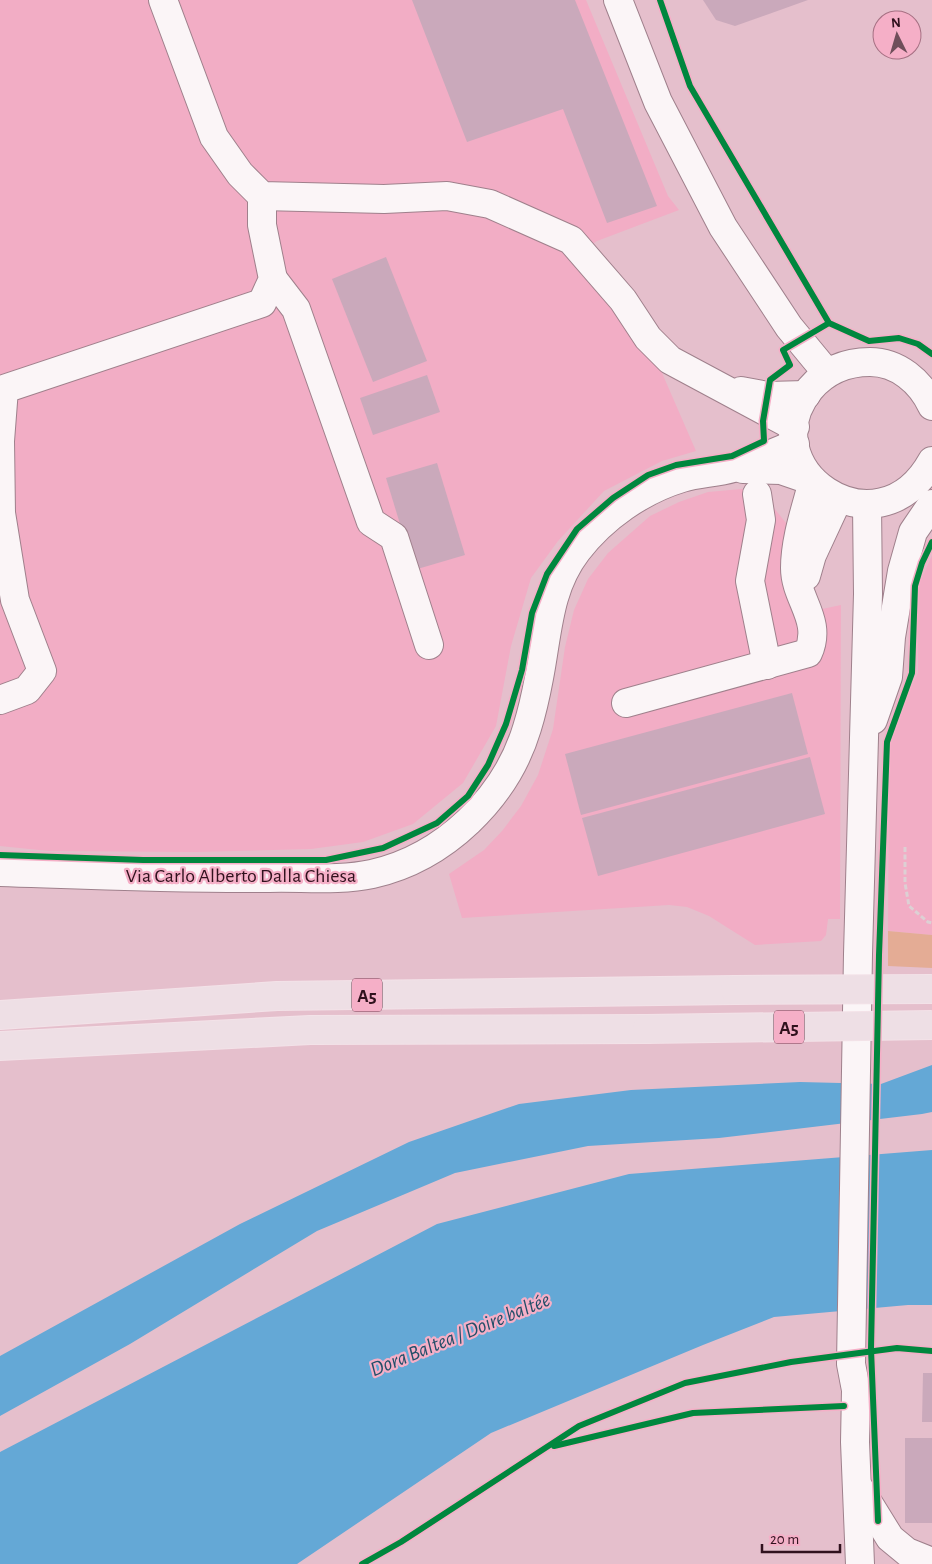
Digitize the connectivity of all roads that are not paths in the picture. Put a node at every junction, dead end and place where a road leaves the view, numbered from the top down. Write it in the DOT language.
graph roads {
  1 [pos="163,0"];
  2 [pos="618,0"];
  3 [pos="262,196"];
  4 [pos="273,279"];
  5 [pos="828,373"];
  6 [pos="715,386"];
  7 [pos="806,395"];
  8 [pos="932,406"];
  9 [pos="795,435"];
  10 [pos="932,461"];
  11 [pos="732,469"];
  12 [pos="813,481"];
  13 [pos="757,494"];
  14 [pos="838,499"];
  15 [pos="932,504"];
  16 [pos="867,505"];
  17 [pos="804,602"];
  18 [pos="429,645"];
  19 [pos="766,664"];
  20 [pos="0,700"];
  21 [pos="626,703"];
  22 [pos="864,745"];
  23 [pos="0,872"];
  24 [pos="932,989"];
  25 [pos="0,1015"];
  26 [pos="932,1026"];
  27 [pos="0,1046"];
  28 [pos="852,1356"];
  29 [pos="857,1484"];
  30 [pos="932,1562"];
  31 [pos="850,1564"];
  32 [pos="860,1564"];
  1 -- 3 [label="street"];
  2 -- 5 [label="street"];
  3 -- 4 [label="street"];
  3 -- 6 [label="street"];
  4 -- 18 [label="street"];
  4 -- 20 [label="street"];
  5 -- 7 [label="street"];
  5 -- 8 [label="street"];
  6 -- 7 [label="street"];
  6 -- 9 [label="street"];
  7 -- 9 [label="street"];
  9 -- 11 [label="street, Via Carlo Alberto Dalla Chiesa"];
  9 -- 12 [label="street"];
  10 -- 16 [label="street"];
  11 -- 12 [label="street, Via Carlo Alberto Dalla Chiesa"];
  11 -- 23 [label="street, Via Carlo Alberto Dalla Chiesa"];
  12 -- 14 [label="street"];
  12 -- 17 [label="street"];
  13 -- 19 [label="street"];
  14 -- 16 [label="street"];
  14 -- 17 [label="street"];
  15 -- 22 [label="street"];
  16 -- 22 [label="street"];
  17 -- 19 [label="street"];
  19 -- 21 [label="street"];
  22 -- 28 [label="street, bridge"];
  24 -- 25 [label="highway, A5, bridge"];
  26 -- 27 [label="highway, A5, bridge"];
  28 -- 29 [label="street"];
  28 -- 31 [label="street"];
  29 -- 30 [label="street"];
  29 -- 32 [label="street"];
}
